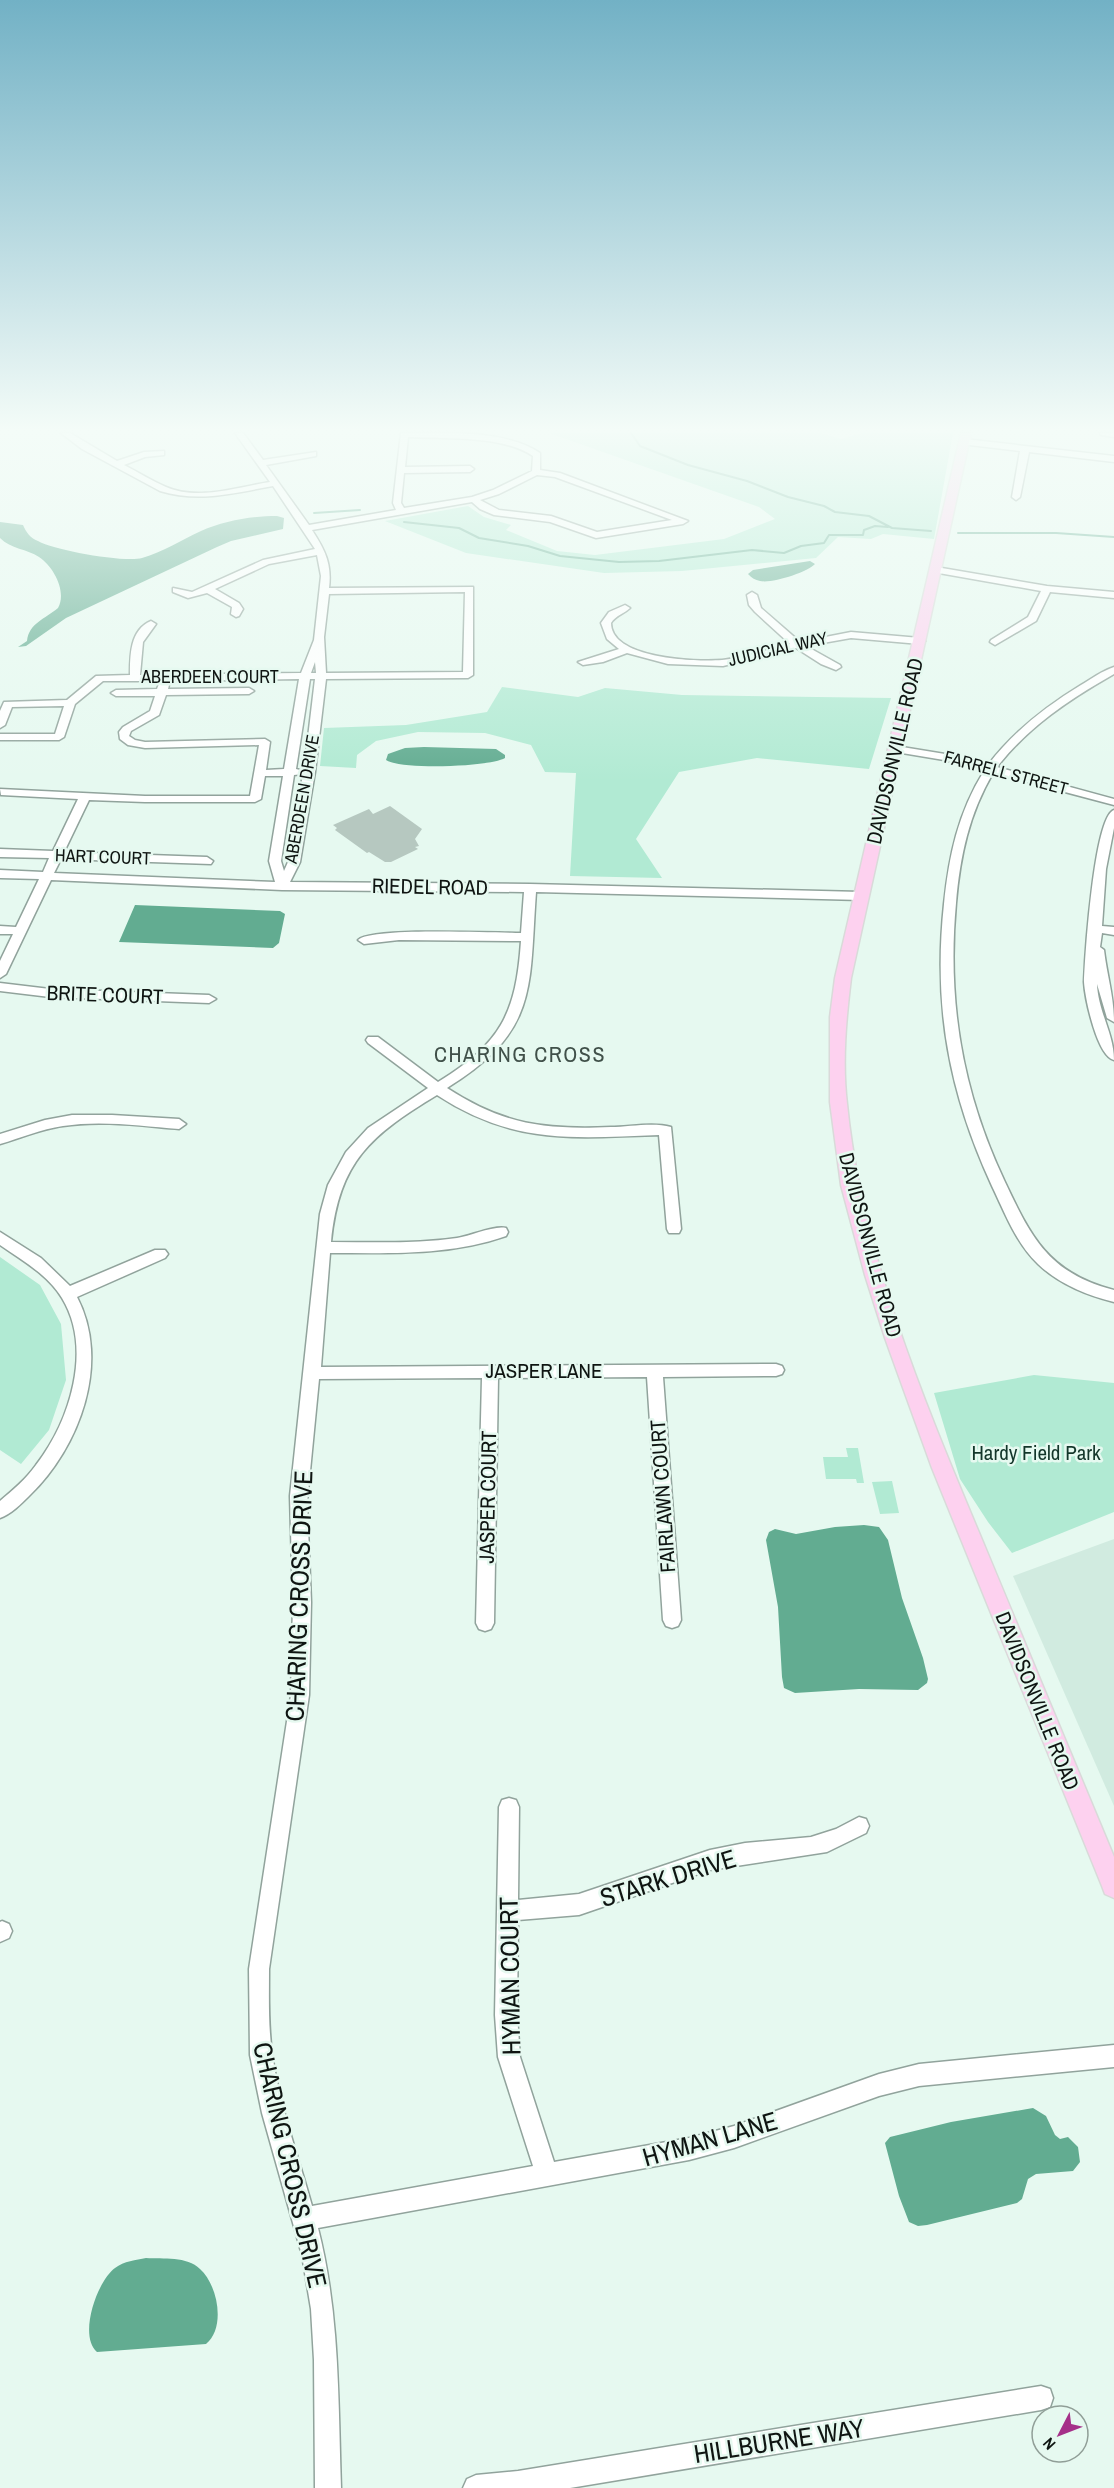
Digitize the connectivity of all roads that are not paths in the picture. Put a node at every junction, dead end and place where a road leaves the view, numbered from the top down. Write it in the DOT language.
graph roads {
  1 [pos="941,549"];
  2 [pos="321,551"];
  3 [pos="936,570"];
  4 [pos="207,589"];
  5 [pos="1047,589"];
  6 [pos="176,590"];
  7 [pos="324,591"];
  8 [pos="752,595"];
  9 [pos="1114,595"];
  10 [pos="626,608"];
  11 [pos="236,614"];
  12 [pos="151,624"];
  13 [pos="318,637"];
  14 [pos="920,641"];
  15 [pos="995,642"];
  16 [pos="799,645"];
  17 [pos="626,650"];
  18 [pos="583,662"];
  19 [pos="836,667"];
  20 [pos="1114,670"];
  21 [pos="304,676"];
  22 [pos="321,676"];
  23 [pos="166,677"];
  24 [pos="135,678"];
  25 [pos="249,691"];
  26 [pos="163,692"];
  27 [pos="116,693"];
  28 [pos="70,703"];
  29 [pos="0,725"];
  30 [pos="0,738"];
  31 [pos="896,749"];
  32 [pos="990,769"];
  33 [pos="309,772"];
  34 [pos="289,773"];
  35 [pos="260,774"];
  36 [pos="1,792"];
  37 [pos="84,796"];
  38 [pos="1114,802"];
  39 [pos="1114,813"];
  40 [pos="0,853"];
  41 [pos="58,855"];
  42 [pos="207,861"];
  43 [pos="0,874"];
  44 [pos="48,876"];
  45 [pos="282,886"];
  46 [pos="530,888"];
  47 [pos="861,896"];
  48 [pos="1096,929"];
  49 [pos="0,930"];
  50 [pos="22,931"];
  51 [pos="1114,931"];
  52 [pos="526,938"];
  53 [pos="364,940"];
  54 [pos="0,974"];
  55 [pos="0,987"];
  56 [pos="209,999"];
  57 [pos="1114,1018"];
  58 [pos="373,1040"];
  59 [pos="1114,1056"];
  60 [pos="438,1087"];
  61 [pos="179,1125"];
  62 [pos="0,1139"];
  63 [pos="674,1229"];
  64 [pos="501,1232"];
  65 [pos="0,1237"];
  66 [pos="324,1248"];
  67 [pos="160,1254"];
  68 [pos="68,1294"];
  69 [pos="1114,1296"];
  70 [pos="776,1370"];
  71 [pos="655,1371"];
  72 [pos="490,1372"];
  73 [pos="312,1373"];
  74 [pos="0,1511"];
  75 [pos="672,1620"];
  76 [pos="485,1623"];
  77 [pos="509,1807"];
  78 [pos="859,1826"];
  79 [pos="1114,1886"];
  80 [pos="508,1910"];
  81 [pos="1114,2056"];
  82 [pos="547,2176"];
  83 [pos="304,2219"];
  84 [pos="1041,2398"];
  85 [pos="518,2486"];
  86 [pos="328,2488"];
  87 [pos="476,2488"];
  1 -- 3 [label="main road, DAVIDSONVILLE ROAD"];
  2 -- 4 [label="street"];
  2 -- 7 [label="street, ABERDEEN DRIVE"];
  3 -- 5 [label="street"];
  3 -- 14 [label="main road, DAVIDSONVILLE ROAD"];
  4 -- 6 [label="street"];
  4 -- 11 [label="street"];
  5 -- 9 [label="street"];
  5 -- 15 [label="street"];
  7 -- 13 [label="street, ABERDEEN DRIVE"];
  7 -- 22 [label="street, ABERDEEN COURT"];
  8 -- 16 [label="street"];
  10 -- 17 [label="street"];
  12 -- 24 [label="street"];
  13 -- 21 [label="street, ABERDEEN DRIVE"];
  13 -- 22 [label="street, ABERDEEN DRIVE"];
  14 -- 16 [label="street, JUDICIAL WAY"];
  14 -- 31 [label="main road, DAVIDSONVILLE ROAD"];
  16 -- 17 [label="street, JUDICIAL WAY"];
  16 -- 19 [label="street"];
  17 -- 18 [label="street"];
  20 -- 32 [label="street"];
  21 -- 22 [label="street, ABERDEEN COURT"];
  21 -- 23 [label="street, ABERDEEN COURT"];
  21 -- 34 [label="street, ABERDEEN DRIVE"];
  22 -- 33 [label="street, ABERDEEN DRIVE"];
  23 -- 24 [label="street, ABERDEEN COURT"];
  23 -- 26 [label="street"];
  24 -- 28 [label="street, ABERDEEN COURT"];
  25 -- 26 [label="street"];
  26 -- 27 [label="street"];
  26 -- 35 [label="street"];
  28 -- 29 [label="street"];
  28 -- 30 [label="street"];
  31 -- 32 [label="street, FARRELL STREET"];
  31 -- 47 [label="main road, DAVIDSONVILLE ROAD"];
  32 -- 38 [label="street, FARRELL STREET"];
  32 -- 69 [label="street"];
  33 -- 34 [label="street"];
  33 -- 45 [label="street, ABERDEEN DRIVE"];
  34 -- 35 [label="street"];
  34 -- 45 [label="street, ABERDEEN DRIVE"];
  35 -- 37 [label="street"];
  36 -- 37 [label="street"];
  37 -- 41 [label="street"];
  39 -- 48 [label="street"];
  40 -- 41 [label="street, HART COURT"];
  41 -- 42 [label="street, HART COURT"];
  41 -- 44 [label="street"];
  43 -- 44 [label="street, RIEDEL ROAD"];
  44 -- 45 [label="street, RIEDEL ROAD"];
  44 -- 50 [label="street"];
  45 -- 46 [label="street, RIEDEL ROAD"];
  46 -- 47 [label="street, RIEDEL ROAD"];
  46 -- 52 [label="street, CHARING CROSS DRIVE"];
  47 -- 79 [label="main road, DAVIDSONVILLE ROAD"];
  48 -- 51 [label="street"];
  48 -- 57 [label="street"];
  48 -- 59 [label="street"];
  49 -- 50 [label="street"];
  50 -- 54 [label="street"];
  52 -- 53 [label="street"];
  52 -- 60 [label="street, CHARING CROSS DRIVE"];
  55 -- 56 [label="street, BRITE COURT"];
  58 -- 60 [label="street"];
  60 -- 63 [label="street"];
  60 -- 66 [label="street, CHARING CROSS DRIVE"];
  61 -- 62 [label="street"];
  64 -- 66 [label="street"];
  65 -- 68 [label="street"];
  66 -- 73 [label="street, CHARING CROSS DRIVE"];
  67 -- 68 [label="street"];
  68 -- 74 [label="street"];
  70 -- 71 [label="street, JASPER LANE"];
  71 -- 72 [label="street, JASPER LANE"];
  71 -- 75 [label="street, FAIRLAWN COURT"];
  72 -- 73 [label="street, JASPER LANE"];
  72 -- 76 [label="street, JASPER COURT"];
  73 -- 83 [label="street, CHARING CROSS DRIVE"];
  77 -- 80 [label="street, HYMAN COURT"];
  78 -- 80 [label="street, STARK DRIVE"];
  80 -- 82 [label="street, HYMAN COURT"];
  81 -- 82 [label="street, HYMAN LANE"];
  82 -- 83 [label="street, HYMAN LANE"];
  83 -- 86 [label="street, CHARING CROSS DRIVE"];
  84 -- 85 [label="street, HILLBURNE WAY"];
  85 -- 87 [label="street, HILLBURNE WAY"];
}
